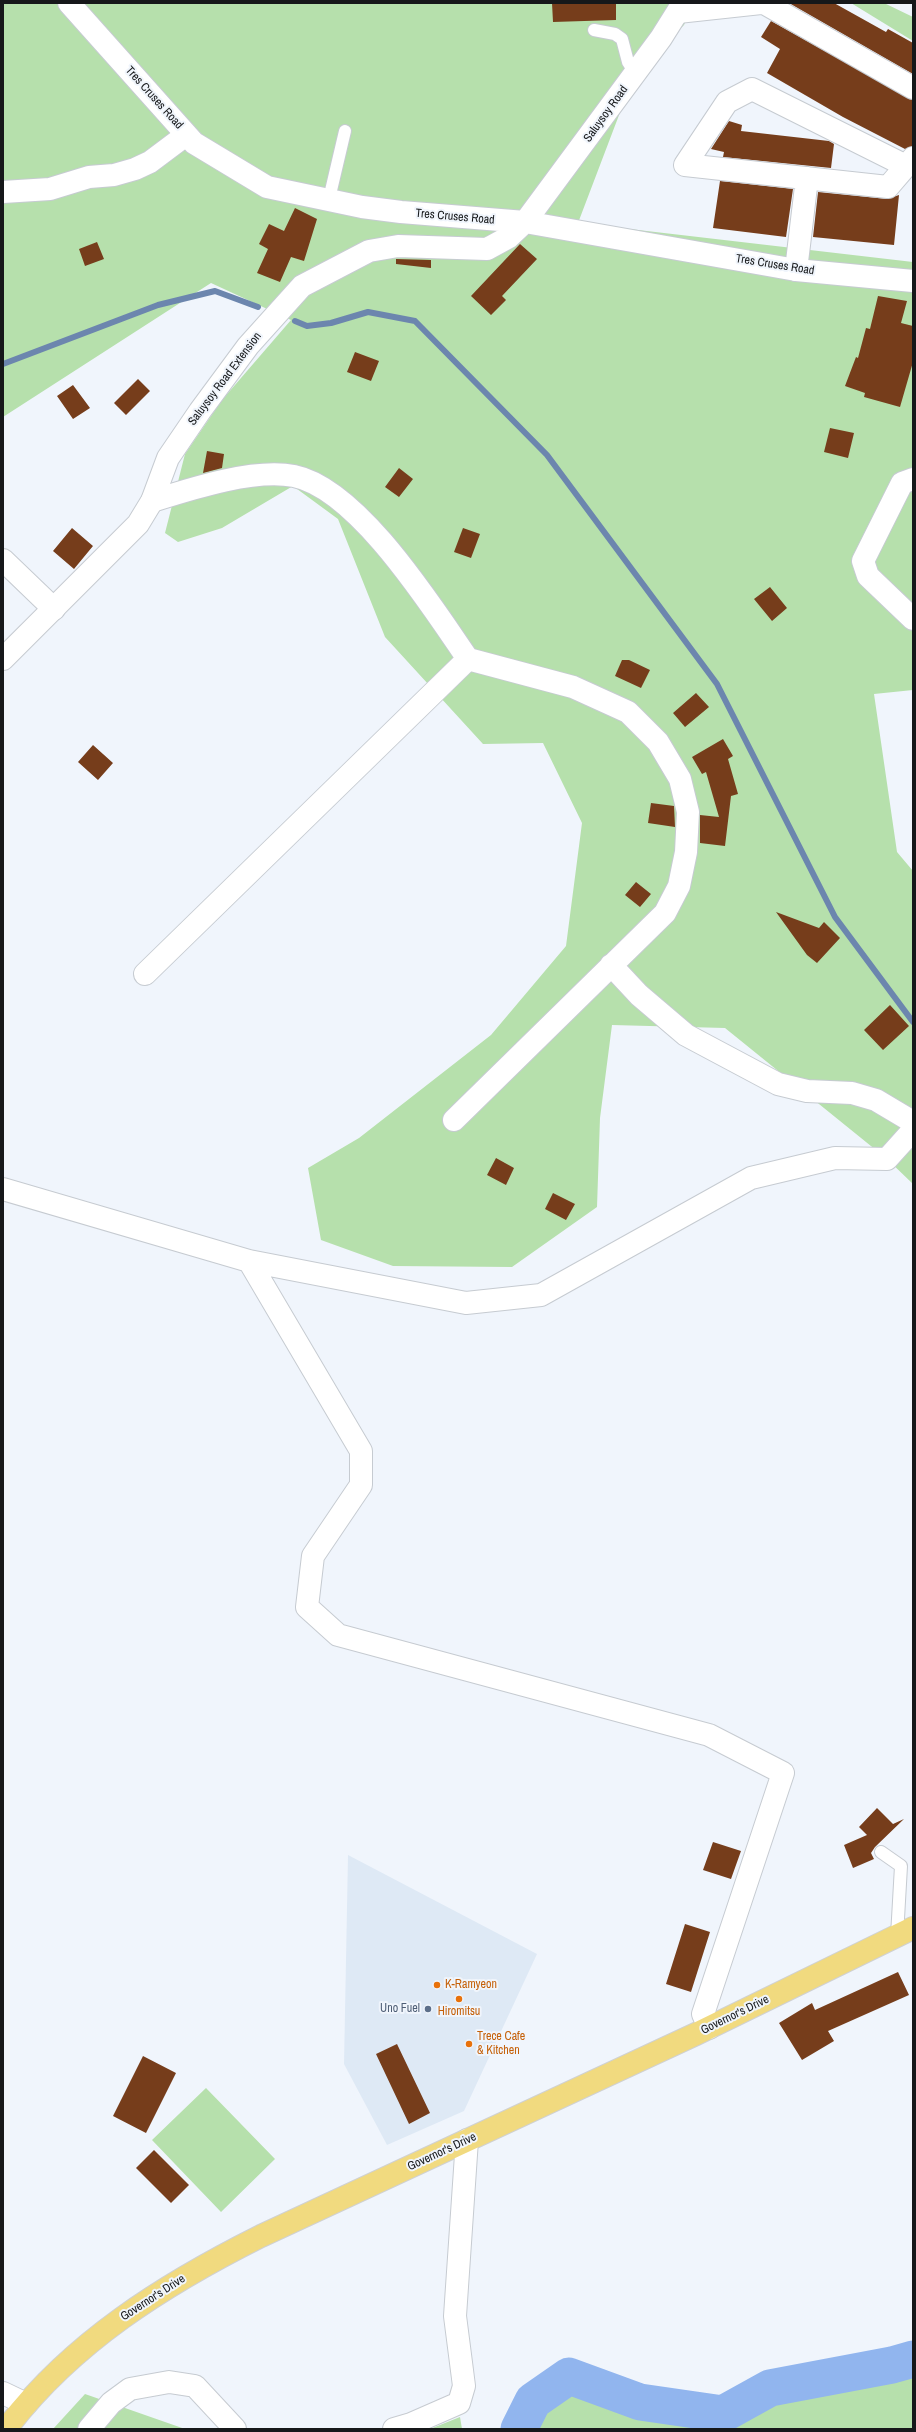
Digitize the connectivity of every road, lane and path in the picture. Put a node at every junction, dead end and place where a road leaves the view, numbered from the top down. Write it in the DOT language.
graph roads {
  1 [pos="69,3"];
  2 [pos="762,3"];
  3 [pos="681,7"];
  4 [pos="594,30"];
  5 [pos="635,73"];
  6 [pos="913,88"];
  7 [pos="345,131"];
  8 [pos="186,134"];
  9 [pos="910,162"];
  10 [pos="807,178"];
  11 [pos="3,192"];
  12 [pos="329,199"];
  13 [pos="526,222"];
  14 [pos="796,270"];
  15 [pos="913,282"];
  16 [pos="913,479"];
  17 [pos="152,501"];
  18 [pos="3,560"];
  19 [pos="54,609"];
  20 [pos="913,619"];
  21 [pos="3,660"];
  22 [pos="468,660"];
  23 [pos="612,966"];
  24 [pos="145,974"];
  25 [pos="454,1120"];
  26 [pos="913,1122"];
  27 [pos="913,1130"];
  28 [pos="3,1189"];
  29 [pos="249,1261"];
  30 [pos="882,1852"];
  31 [pos="905,1932"];
  32 [pos="709,2028"];
  33 [pos="466,2140"];
  34 [pos="3,2393"];
  35 [pos="26,2404"];
  36 [pos="6,2429"];
  37 [pos="89,2429"];
  38 [pos="235,2429"];
  39 [pos="394,2429"];
  1 -- 8 [label="street, Tres Cruses Road"];
  2 -- 3 [label="street"];
  2 -- 6 [label="street"];
  3 -- 5 [label="street, Saluysoy Road"];
  4 -- 5 [label="lane"];
  5 -- 13 [label="street, Saluysoy Road"];
  7 -- 12 [label="lane"];
  8 -- 11 [label="street"];
  8 -- 12 [label="street, Tres Cruses Road"];
  9 -- 10 [label="street"];
  9 -- 10 [label="street"];
  10 -- 14 [label="street"];
  12 -- 13 [label="street, Tres Cruses Road"];
  13 -- 14 [label="street, Tres Cruses Road"];
  13 -- 17 [label="street, Saluysoy Road Extension"];
  14 -- 15 [label="street, Tres Cruses Road"];
  16 -- 20 [label="street"];
  17 -- 19 [label="street, Saluysoy Road Extension"];
  17 -- 22 [label="street"];
  18 -- 19 [label="street"];
  19 -- 21 [label="street, Saluysoy Road Extension"];
  22 -- 23 [label="street"];
  22 -- 24 [label="street"];
  23 -- 25 [label="street"];
  23 -- 26 [label="street"];
  27 -- 29 [label="street"];
  28 -- 29 [label="street"];
  29 -- 32 [label="street"];
  30 -- 31 [label="lane"];
  31 -- 32 [label="main road, Governor's Drive"];
  32 -- 33 [label="main road, Governor's Drive"];
  33 -- 35 [label="main road, Governor's Drive"];
  33 -- 39 [label="street"];
  34 -- 35 [label="street"];
  35 -- 36 [label="main road, Governor's Drive"];
  37 -- 38 [label="street"];
}
